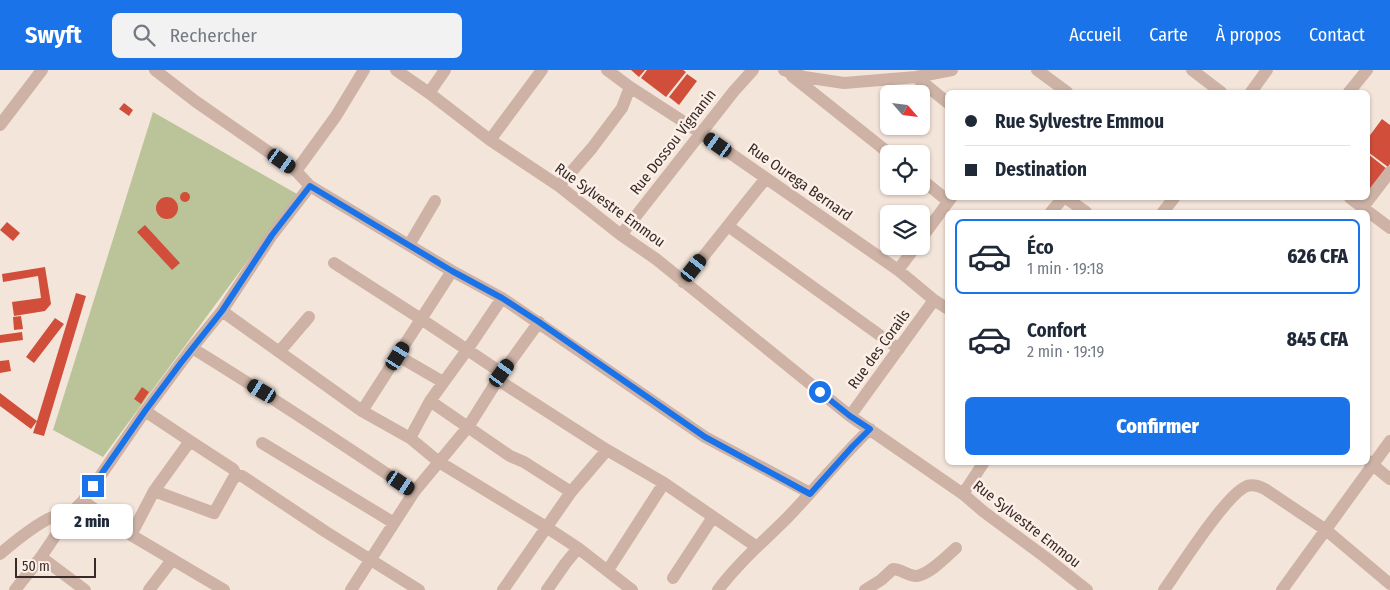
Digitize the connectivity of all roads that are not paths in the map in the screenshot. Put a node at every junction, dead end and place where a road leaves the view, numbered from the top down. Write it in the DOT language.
graph roads {
  1 [pos="42,70"];
  2 [pos="155,70"];
  3 [pos="364,70"];
  4 [pos="396,70"];
  5 [pos="444,70"];
  6 [pos="542,70"];
  7 [pos="607,70"];
  8 [pos="752,70"];
  9 [pos="952,70"];
  10 [pos="1037,70"];
  11 [pos="1192,70"];
  12 [pos="1267,70"];
  13 [pos="1367,70"];
  14 [pos="786,71"];
  15 [pos="916,77"];
  16 [pos="630,87"];
  17 [pos="1064,90"];
  18 [pos="1218,90"];
  19 [pos="1252,90"];
  20 [pos="1351,90"];
  21 [pos="429,93"];
  22 [pos="945,100"];
  23 [pos="0,125"];
  24 [pos="701,133"];
  25 [pos="490,140"];
  26 [pos="880,146"];
  27 [pos="296,171"];
  28 [pos="1390,172"];
  29 [pos="766,178"];
  30 [pos="930,185"];
  31 [pos="310,186"];
  32 [pos="558,186"];
  33 [pos="945,196"];
  34 [pos="1370,198"];
  35 [pos="949,200"];
  36 [pos="1062,200"];
  37 [pos="1067,200"];
  38 [pos="1172,200"];
  39 [pos="1353,200"];
  40 [pos="1368,200"];
  41 [pos="435,201"];
  42 [pos="1363,207"];
  43 [pos="1053,210"];
  44 [pos="1083,210"];
  45 [pos="1165,210"];
  46 [pos="1367,210"];
  47 [pos="1370,212"];
  48 [pos="728,226"];
  49 [pos="930,227"];
  50 [pos="1390,228"];
  51 [pos="621,235"];
  52 [pos="409,245"];
  53 [pos="909,255"];
  54 [pos="334,263"];
  55 [pos="898,270"];
  56 [pos="452,271"];
  57 [pos="683,282"];
  58 [pos="502,298"];
  59 [pos="934,300"];
  60 [pos="945,307"];
  61 [pos="222,311"];
  62 [pos="309,317"];
  63 [pos="421,319"];
  64 [pos="539,322"];
  65 [pos="192,348"];
  66 [pos="899,349"];
  67 [pos="467,350"];
  68 [pos="279,352"];
  69 [pos="398,356"];
  70 [pos="500,376"];
  71 [pos="443,382"];
  72 [pos="430,401"];
  73 [pos="145,411"];
  74 [pos="362,411"];
  75 [pos="850,416"];
  76 [pos="468,427"];
  77 [pos="870,429"];
  78 [pos="410,438"];
  79 [pos="190,441"];
  80 [pos="1390,441"];
  81 [pos="262,443"];
  82 [pos="607,450"];
  83 [pos="439,462"];
  84 [pos="1370,463"];
  85 [pos="982,465"];
  86 [pos="1369,465"];
  87 [pos="237,476"];
  88 [pos="1390,479"];
  89 [pos="664,483"];
  90 [pos="154,491"];
  91 [pos="414,492"];
  92 [pos="571,492"];
  93 [pos="810,494"];
  94 [pos="963,494"];
  95 [pos="83,501"];
  96 [pos="70,514"];
  97 [pos="713,517"];
  98 [pos="394,523"];
  99 [pos="546,527"];
  100 [pos="1326,530"];
  101 [pos="131,535"];
  102 [pos="757,547"];
  103 [pos="578,548"];
  104 [pos="956,548"];
  105 [pos="0,554"];
  106 [pos="41,557"];
  107 [pos="172,560"];
  108 [pos="371,560"];
  109 [pos="608,570"];
  110 [pos="673,578"];
  111 [pos="1390,584"];
  112 [pos="15,590"];
  113 [pos="85,590"];
  114 [pos="150,590"];
  115 [pos="224,590"];
  116 [pos="351,590"];
  117 [pos="419,590"];
  118 [pos="503,590"];
  119 [pos="547,590"];
  120 [pos="632,590"];
  121 [pos="718,590"];
  122 [pos="865,590"];
  123 [pos="1088,590"];
  124 [pos="1164,590"];
  125 [pos="1282,590"];
  1 -- 23 [label="street"];
  2 -- 27 [label="street"];
  3 -- 27 [label="street"];
  4 -- 21 [label="street, Rue Sylvestre Emmou"];
  5 -- 21 [label="street"];
  6 -- 25 [label="street"];
  7 -- 16 [label="street, Rue Ourega Bernard"];
  8 -- 24 [label="street, Rue Dossou Vignanin"];
  9 -- 15 [label="street"];
  10 -- 17 [label="street"];
  11 -- 18 [label="street"];
  12 -- 19 [label="street"];
  13 -- 20 [label="street"];
  14 -- 15 [label="street"];
  14 -- 26 [label="street"];
  15 -- 22 [label="street"];
  16 -- 24 [label="street, Rue Ourega Bernard"];
  16 -- 32 [label="street"];
  21 -- 25 [label="street, Rue Sylvestre Emmou"];
  24 -- 29 [label="street, Rue Ourega Bernard"];
  24 -- 51 [label="street, Rue Dossou Vignanin"];
  25 -- 32 [label="street, Rue Sylvestre Emmou"];
  27 -- 31 [label="street"];
  28 -- 34 [label="street"];
  29 -- 48 [label="street"];
  29 -- 55 [label="street, Rue Ourega Bernard"];
  30 -- 33 [label="street"];
  31 -- 52 [label="street"];
  31 -- 61 [label="street"];
  32 -- 51 [label="street, Rue Sylvestre Emmou"];
  35 -- 49 [label="street"];
  36 -- 43 [label="street"];
  37 -- 44 [label="street"];
  38 -- 45 [label="street"];
  39 -- 42 [label="street"];
  40 -- 42 [label="street"];
  41 -- 52 [label="street"];
  42 -- 46 [label="street"];
  47 -- 50 [label="street"];
  48 -- 57 [label="street"];
  48 -- 66 [label="street"];
  51 -- 57 [label="street, Rue Sylvestre Emmou"];
  52 -- 56 [label="street"];
  53 -- 55 [label="street"];
  54 -- 63 [label="street"];
  55 -- 59 [label="street, Rue Ourega Bernard"];
  56 -- 58 [label="street"];
  56 -- 63 [label="street"];
  57 -- 75 [label="street, Rue Sylvestre Emmou"];
  58 -- 64 [label="street"];
  58 -- 67 [label="street"];
  59 -- 60 [label="street, Rue Ourega Bernard"];
  59 -- 66 [label="street, Rue des Corails"];
  61 -- 65 [label="street"];
  61 -- 68 [label="street"];
  62 -- 68 [label="street"];
  63 -- 67 [label="street"];
  63 -- 69 [label="street"];
  64 -- 70 [label="street"];
  64 -- 93 [label="street"];
  65 -- 73 [label="street"];
  65 -- 91 [label="street"];
  66 -- 75 [label="street, Rue des Corails"];
  67 -- 70 [label="street"];
  67 -- 71 [label="street"];
  68 -- 74 [label="street"];
  69 -- 71 [label="street"];
  69 -- 74 [label="street"];
  70 -- 76 [label="street"];
  70 -- 82 [label="street"];
  71 -- 72 [label="street"];
  72 -- 76 [label="street"];
  72 -- 78 [label="street"];
  73 -- 79 [label="street"];
  73 -- 95 [label="street"];
  74 -- 78 [label="street"];
  75 -- 77 [label="street, Rue Sylvestre Emmou"];
  76 -- 83 [label="street"];
  76 -- 92 [label="street"];
  77 -- 93 [label="street"];
  77 -- 94 [label="street, Rue Sylvestre Emmou"];
  78 -- 83 [label="street"];
  79 -- 87 [label="street"];
  79 -- 90 [label="street"];
  80 -- 84 [label="street"];
  81 -- 98 [label="street"];
  82 -- 89 [label="street"];
  82 -- 92 [label="street"];
  83 -- 91 [label="street"];
  83 -- 99 [label="street"];
  84 -- 88 [label="street"];
  85 -- 94 [label="street"];
  86 -- 100 [label="street"];
  87 -- 90 [label="street"];
  87 -- 108 [label="street"];
  89 -- 97 [label="street"];
  89 -- 109 [label="street"];
  90 -- 101 [label="street"];
  91 -- 98 [label="street"];
  92 -- 99 [label="street"];
  93 -- 102 [label="street"];
  94 -- 123 [label="street, Rue Sylvestre Emmou"];
  95 -- 96 [label="street"];
  95 -- 101 [label="street"];
  96 -- 105 [label="street"];
  96 -- 106 [label="street"];
  97 -- 102 [label="street"];
  97 -- 110 [label="street"];
  98 -- 108 [label="street"];
  99 -- 103 [label="street"];
  99 -- 118 [label="street"];
  100 -- 111 [label="street"];
  100 -- 124 [label="street"];
  100 -- 125 [label="street"];
  101 -- 107 [label="street"];
  102 -- 121 [label="street"];
  103 -- 109 [label="street"];
  103 -- 119 [label="street"];
  104 -- 122 [label="street"];
  106 -- 112 [label="street"];
  106 -- 113 [label="street"];
  107 -- 114 [label="street"];
  107 -- 115 [label="street"];
  108 -- 116 [label="street"];
  108 -- 117 [label="street"];
  109 -- 120 [label="street"];
}
